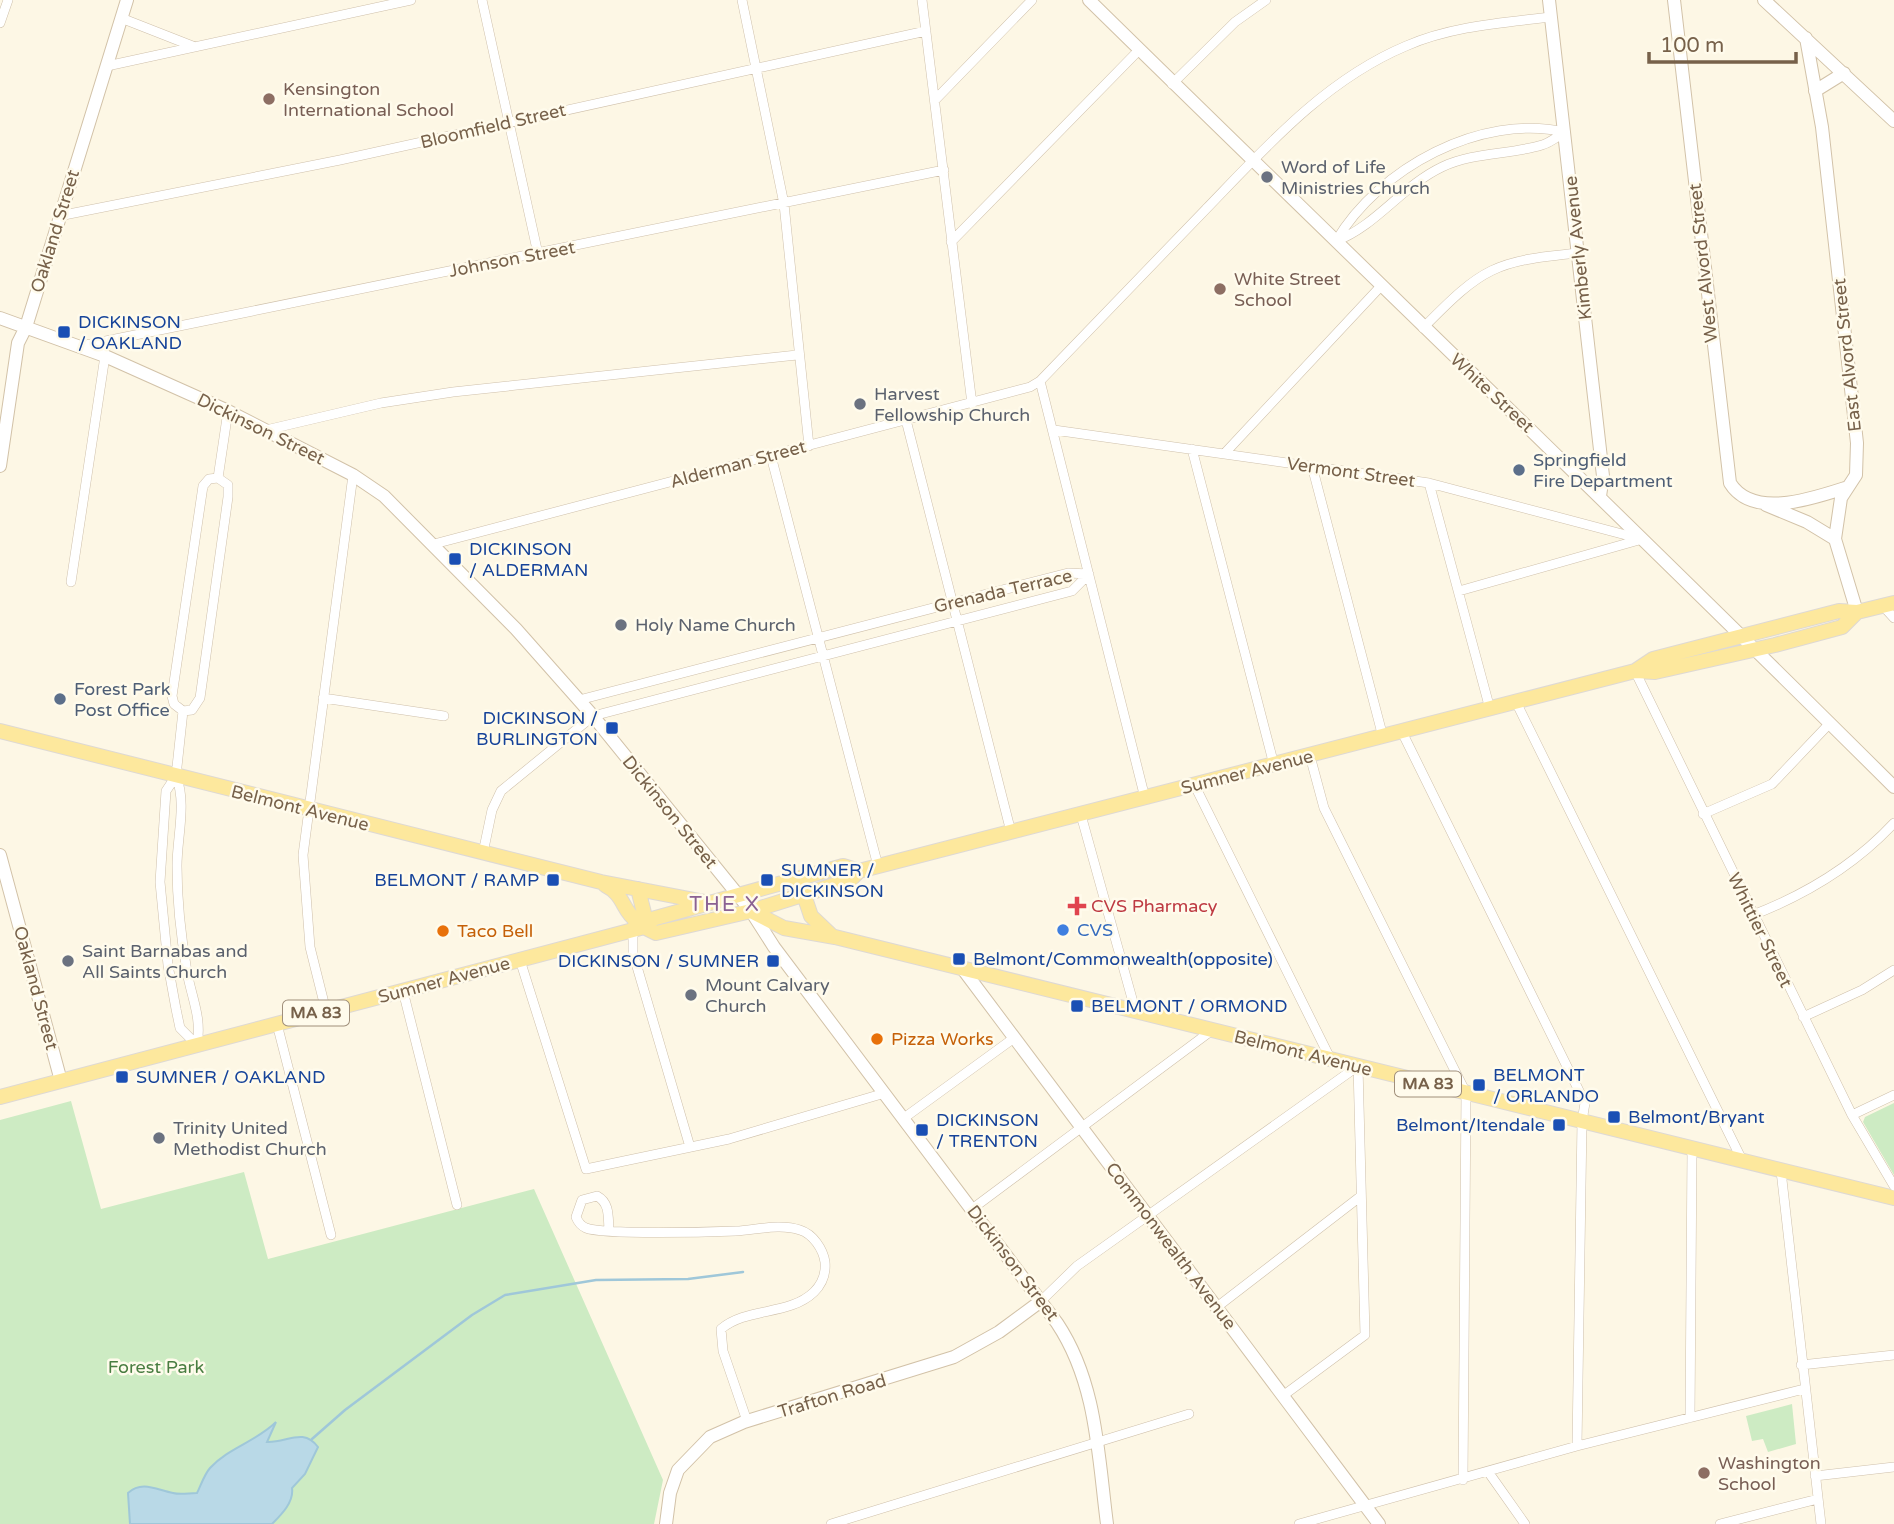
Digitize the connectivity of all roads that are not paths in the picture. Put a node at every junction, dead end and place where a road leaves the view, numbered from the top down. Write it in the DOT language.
graph roads {
  1 [pos="8,0"];
  2 [pos="127,0"];
  3 [pos="411,0"];
  4 [pos="482,0"];
  5 [pos="742,0"];
  6 [pos="922,0"];
  7 [pos="1032,0"];
  8 [pos="1266,0"];
  9 [pos="1549,0"];
  10 [pos="1674,0"];
  11 [pos="1764,0"];
  12 [pos="1094,2"];
  13 [pos="121,18"];
  14 [pos="1551,18"];
  15 [pos="0,23"];
  16 [pos="926,31"];
  17 [pos="1806,38"];
  18 [pos="196,47"];
  19 [pos="1139,50"];
  20 [pos="107,66"];
  21 [pos="756,68"];
  22 [pos="1844,73"];
  23 [pos="1172,84"];
  24 [pos="1815,91"];
  25 [pos="935,100"];
  26 [pos="1894,121"];
  27 [pos="509,122"];
  28 [pos="1565,132"];
  29 [pos="1466,140"];
  30 [pos="1472,156"];
  31 [pos="1254,160"];
  32 [pos="944,170"];
  33 [pos="1398,176"];
  34 [pos="1406,190"];
  35 [pos="784,204"];
  36 [pos="59,216"];
  37 [pos="1336,241"];
  38 [pos="951,242"];
  39 [pos="1579,253"];
  40 [pos="538,254"];
  41 [pos="1381,286"];
  42 [pos="0,318"];
  43 [pos="26,327"];
  44 [pos="1423,328"];
  45 [pos="80,346"];
  46 [pos="797,355"];
  47 [pos="105,356"];
  48 [pos="1040,381"];
  49 [pos="972,404"];
  50 [pos="228,411"];
  51 [pos="906,420"];
  52 [pos="266,430"];
  53 [pos="1054,430"];
  54 [pos="809,446"];
  55 [pos="1192,449"];
  56 [pos="1224,454"];
  57 [pos="771,456"];
  58 [pos="0,466"];
  59 [pos="1312,466"];
  60 [pos="353,475"];
  61 [pos="219,478"];
  62 [pos="1429,483"];
  63 [pos="1848,487"];
  64 [pos="1600,496"];
  65 [pos="1765,504"];
  66 [pos="1835,539"];
  67 [pos="1642,540"];
  68 [pos="434,544"];
  69 [pos="1089,575"];
  70 [pos="71,582"];
  71 [pos="1459,591"];
  72 [pos="953,601"];
  73 [pos="1888,604"];
  74 [pos="1857,612"];
  75 [pos="1894,618"];
  76 [pos="958,621"];
  77 [pos="1743,636"];
  78 [pos="818,638"];
  79 [pos="1758,649"];
  80 [pos="824,656"];
  81 [pos="1634,671"];
  82 [pos="323,698"];
  83 [pos="579,701"];
  84 [pos="1516,702"];
  85 [pos="1490,709"];
  86 [pos="183,711"];
  87 [pos="444,716"];
  88 [pos="593,716"];
  89 [pos="1830,723"];
  90 [pos="0,731"];
  91 [pos="1402,732"];
  92 [pos="1383,737"];
  93 [pos="1310,756"];
  94 [pos="1274,765"];
  95 [pos="176,776"];
  96 [pos="1195,786"];
  97 [pos="1894,787"];
  98 [pos="1145,799"];
  99 [pos="307,810"];
  100 [pos="1703,814"];
  101 [pos="1081,815"];
  102 [pos="1894,823"];
  103 [pos="1011,832"];
  104 [pos="483,853"];
  105 [pos="0,855"];
  106 [pos="878,866"];
  107 [pos="859,871"];
  108 [pos="798,877"];
  109 [pos="601,882"];
  110 [pos="638,889"];
  111 [pos="736,895"];
  112 [pos="803,895"];
  113 [pos="709,902"];
  114 [pos="179,907"];
  115 [pos="162,908"];
  116 [pos="751,911"];
  117 [pos="1753,915"];
  118 [pos="638,926"];
  119 [pos="835,937"];
  120 [pos="520,960"];
  121 [pos="962,968"];
  122 [pos="1894,970"];
  123 [pos="403,991"];
  124 [pos="326,1011"];
  125 [pos="1136,1013"];
  126 [pos="1803,1017"];
  127 [pos="278,1024"];
  128 [pos="1211,1031"];
  129 [pos="1014,1038"];
  130 [pos="197,1045"];
  131 [pos="1331,1060"];
  132 [pos="1358,1066"];
  133 [pos="61,1081"];
  134 [pos="885,1093"];
  135 [pos="1466,1093"];
  136 [pos="1894,1095"];
  137 [pos="0,1097"];
  138 [pos="1852,1115"];
  139 [pos="904,1118"];
  140 [pos="1582,1121"];
  141 [pos="1083,1127"];
  142 [pos="690,1147"];
  143 [pos="1692,1149"];
  144 [pos="1744,1162"];
  145 [pos="1780,1171"];
  146 [pos="1894,1186"];
  147 [pos="1362,1196"];
  148 [pos="1894,1198"];
  149 [pos="457,1205"];
  150 [pos="972,1209"];
  151 [pos="1148,1216"];
  152 [pos="609,1230"];
  153 [pos="331,1236"];
  154 [pos="1041,1301"];
  155 [pos="1217,1307"];
  156 [pos="1894,1354"];
  157 [pos="1801,1365"];
  158 [pos="1804,1389"];
  159 [pos="1284,1395"];
  160 [pos="1189,1414"];
  161 [pos="1690,1418"];
  162 [pos="747,1421"];
  163 [pos="1097,1440"];
  164 [pos="1577,1446"];
  165 [pos="1894,1467"];
  166 [pos="1489,1473"];
  167 [pos="1815,1476"];
  168 [pos="1463,1480"];
  169 [pos="1818,1499"];
  170 [pos="1366,1507"];
  171 [pos="666,1524"];
  172 [pos="831,1524"];
  173 [pos="1107,1524"];
  174 [pos="1299,1524"];
  175 [pos="1379,1524"];
  176 [pos="1525,1524"];
  177 [pos="1720,1524"];
  178 [pos="1822,1524"];
  1 -- 15 [label="street"];
  2 -- 13 [label="main road, Oakland Street"];
  3 -- 18 [label="street"];
  4 -- 27 [label="street"];
  5 -- 21 [label="street"];
  6 -- 16 [label="street"];
  7 -- 25 [label="street"];
  8 -- 23 [label="street"];
  9 -- 14 [label="main road, Kimberly Avenue"];
  10 -- 65 [label="main road, West Alvord Street"];
  11 -- 17 [label="main road"];
  12 -- 19 [label="main road, White Street"];
  13 -- 18 [label="street"];
  13 -- 20 [label="main road, Oakland Street"];
  14 -- 28 [label="main road, Kimberly Avenue"];
  14 -- 31 [label="street"];
  16 -- 21 [label="street, Bloomfield Street"];
  16 -- 25 [label="street"];
  17 -- 22 [label="main road"];
  17 -- 24 [label="main road, East Alvord Street"];
  18 -- 20 [label="street"];
  19 -- 23 [label="main road, White Street"];
  19 -- 38 [label="street"];
  20 -- 36 [label="main road, Oakland Street"];
  21 -- 27 [label="street, Bloomfield Street"];
  21 -- 35 [label="street"];
  22 -- 24 [label="main road"];
  22 -- 26 [label="main road"];
  23 -- 31 [label="main road, White Street"];
  24 -- 63 [label="main road, East Alvord Street"];
  25 -- 32 [label="street"];
  27 -- 36 [label="street, Bloomfield Street"];
  27 -- 40 [label="street"];
  28 -- 29 [label="street"];
  28 -- 30 [label="street"];
  28 -- 39 [label="main road, Kimberly Avenue"];
  29 -- 30 [label="street"];
  29 -- 33 [label="street"];
  30 -- 34 [label="street"];
  31 -- 37 [label="main road, White Street"];
  31 -- 48 [label="street"];
  32 -- 35 [label="street, Johnson Street"];
  32 -- 38 [label="street"];
  33 -- 34 [label="street"];
  33 -- 37 [label="street"];
  34 -- 37 [label="street"];
  35 -- 40 [label="street, Johnson Street"];
  35 -- 46 [label="street"];
  36 -- 43 [label="main road, Oakland Street"];
  37 -- 41 [label="main road, White Street"];
  38 -- 49 [label="street"];
  39 -- 44 [label="street"];
  39 -- 64 [label="main road, Kimberly Avenue"];
  40 -- 45 [label="street, Johnson Street"];
  41 -- 44 [label="main road, White Street"];
  41 -- 56 [label="street"];
  42 -- 43 [label="main road, Dickinson Street"];
  43 -- 45 [label="main road, Dickinson Street"];
  43 -- 58 [label="main road, Oakland Street"];
  44 -- 64 [label="main road, White Street"];
  45 -- 47 [label="main road, Dickinson Street"];
  46 -- 52 [label="street"];
  46 -- 54 [label="street"];
  47 -- 50 [label="main road, Dickinson Street"];
  47 -- 70 [label="street"];
  48 -- 49 [label="street, Alderman Street"];
  48 -- 53 [label="street"];
  49 -- 51 [label="street, Alderman Street"];
  50 -- 52 [label="main road, Dickinson Street"];
  50 -- 61 [label="street"];
  51 -- 54 [label="street, Alderman Street"];
  51 -- 72 [label="street"];
  52 -- 60 [label="main road, Dickinson Street"];
  53 -- 55 [label="street, Vermont Street"];
  53 -- 69 [label="street"];
  54 -- 57 [label="street, Alderman Street"];
  55 -- 56 [label="street, Vermont Street"];
  55 -- 94 [label="street"];
  56 -- 59 [label="street, Vermont Street"];
  57 -- 68 [label="street, Alderman Street"];
  57 -- 78 [label="street"];
  59 -- 62 [label="street, Vermont Street"];
  59 -- 92 [label="street"];
  60 -- 68 [label="main road, Dickinson Street"];
  60 -- 82 [label="street"];
  61 -- 86 [label="street"];
  61 -- 86 [label="street"];
  62 -- 67 [label="street, Vermont Street"];
  62 -- 71 [label="street"];
  63 -- 65 [label="main road"];
  63 -- 66 [label="main road, East Alvord Street"];
  64 -- 67 [label="main road, White Street"];
  65 -- 66 [label="main road, West Alvord Street"];
  66 -- 74 [label="main road, East Alvord Street"];
  67 -- 71 [label="street"];
  67 -- 77 [label="main road, White Street"];
  68 -- 83 [label="main road, Dickinson Street"];
  69 -- 72 [label="street, Grenada Terrace"];
  69 -- 76 [label="street, Grenada Terrace"];
  69 -- 98 [label="street"];
  71 -- 85 [label="street"];
  72 -- 76 [label="street"];
  72 -- 78 [label="street, Grenada Terrace"];
  73 -- 74 [label="main road, Sumner Avenue"];
  73 -- 75 [label="street"];
  74 -- 77 [label="main road, Sumner Avenue"];
  74 -- 79 [label="main road, Sumner Avenue"];
  76 -- 80 [label="street, Grenada Terrace"];
  76 -- 103 [label="street"];
  77 -- 79 [label="main road, White Street"];
  77 -- 81 [label="main road, Sumner Avenue"];
  78 -- 80 [label="street"];
  78 -- 83 [label="street, Grenada Terrace"];
  79 -- 81 [label="main road, Sumner Avenue"];
  79 -- 89 [label="main road, White Street"];
  80 -- 88 [label="street, Grenada Terrace"];
  80 -- 106 [label="street"];
  81 -- 84 [label="main road, Sumner Avenue"];
  81 -- 100 [label="street, Whittier Street"];
  82 -- 87 [label="street"];
  82 -- 99 [label="street"];
  83 -- 88 [label="main road, Dickinson Street"];
  84 -- 85 [label="main road, Sumner Avenue"];
  84 -- 144 [label="street"];
  85 -- 91 [label="main road, Sumner Avenue"];
  86 -- 95 [label="street"];
  88 -- 104 [label="street"];
  88 -- 111 [label="main road, Dickinson Street"];
  89 -- 97 [label="main road, White Street"];
  89 -- 100 [label="street"];
  90 -- 95 [label="main road, Belmont Avenue"];
  91 -- 92 [label="main road, Sumner Avenue"];
  91 -- 140 [label="street"];
  92 -- 93 [label="main road, Sumner Avenue"];
  93 -- 94 [label="main road, Sumner Avenue"];
  93 -- 135 [label="street"];
  94 -- 96 [label="main road, Sumner Avenue"];
  95 -- 99 [label="main road, Belmont Avenue"];
  95 -- 114 [label="street"];
  95 -- 115 [label="street"];
  96 -- 98 [label="main road, Sumner Avenue"];
  96 -- 131 [label="street"];
  98 -- 101 [label="main road, Sumner Avenue"];
  99 -- 104 [label="main road, Belmont Avenue"];
  99 -- 124 [label="street"];
  100 -- 117 [label="street, Whittier Street"];
  101 -- 103 [label="main road, Sumner Avenue"];
  101 -- 125 [label="street"];
  102 -- 117 [label="street"];
  103 -- 106 [label="main road, Sumner Avenue"];
  104 -- 109 [label="main road, Belmont Avenue"];
  105 -- 133 [label="main road, Oakland Street"];
  106 -- 107 [label="main road, Sumner Avenue"];
  107 -- 108 [label="main road, Sumner Avenue"];
  107 -- 112 [label="main road, Sumner Avenue"];
  108 -- 111 [label="main road, Sumner Avenue / MA 83"];
  108 -- 112 [label="main road, Belmont Avenue / MA 83"];
  109 -- 110 [label="main road, Belmont Avenue"];
  109 -- 118 [label="main road"];
  110 -- 113 [label="main road, Belmont Avenue"];
  110 -- 118 [label="main road"];
  111 -- 113 [label="main road, Sumner Avenue / MA 83"];
  111 -- 116 [label="main road, Dickinson Street"];
  112 -- 116 [label="main road, Sumner Avenue"];
  112 -- 119 [label="main road, Belmont Avenue / MA 83"];
  113 -- 118 [label="main road, Sumner Avenue / MA 83"];
  114 -- 115 [label="street"];
  114 -- 130 [label="street"];
  115 -- 130 [label="street"];
  116 -- 118 [label="main road, Sumner Avenue / MA 83"];
  116 -- 119 [label="main road, Belmont Avenue / MA 83"];
  116 -- 134 [label="main road, Dickinson Street"];
  117 -- 126 [label="street, Whittier Street"];
  118 -- 120 [label="main road, Sumner Avenue / MA 83"];
  118 -- 142 [label="street"];
  119 -- 121 [label="main road, Belmont Avenue / MA 83"];
  120 -- 123 [label="main road, Sumner Avenue / MA 83"];
  120 -- 142 [label="street"];
  121 -- 125 [label="main road, Belmont Avenue / MA 83"];
  121 -- 129 [label="main road, Commonwealth Avenue"];
  122 -- 126 [label="street"];
  123 -- 124 [label="main road, Sumner Avenue / MA 83"];
  123 -- 149 [label="street"];
  124 -- 127 [label="main road, Sumner Avenue / MA 83"];
  125 -- 128 [label="main road, Belmont Avenue / MA 83"];
  126 -- 138 [label="street, Whittier Street"];
  127 -- 130 [label="main road, Sumner Avenue / MA 83"];
  127 -- 153 [label="street"];
  128 -- 131 [label="main road, Belmont Avenue / MA 83"];
  128 -- 141 [label="street"];
  129 -- 139 [label="street"];
  129 -- 141 [label="main road, Commonwealth Avenue"];
  130 -- 133 [label="main road, Sumner Avenue / MA 83"];
  131 -- 132 [label="main road, Belmont Avenue / MA 83"];
  132 -- 135 [label="main road, Belmont Avenue / MA 83"];
  132 -- 147 [label="street"];
  132 -- 151 [label="street"];
  133 -- 137 [label="main road, Sumner Avenue / MA 83"];
  134 -- 139 [label="main road, Dickinson Street"];
  134 -- 142 [label="street"];
  135 -- 140 [label="main road, Belmont Avenue / MA 83"];
  135 -- 168 [label="street"];
  136 -- 138 [label="street"];
  138 -- 146 [label="street, Whittier Street"];
  139 -- 150 [label="main road, Dickinson Street"];
  140 -- 143 [label="main road, Belmont Avenue / MA 83"];
  140 -- 164 [label="street"];
  141 -- 150 [label="street"];
  141 -- 151 [label="main road, Commonwealth Avenue"];
  143 -- 144 [label="main road, Belmont Avenue / MA 83"];
  143 -- 161 [label="street"];
  144 -- 145 [label="main road, Belmont Avenue / MA 83"];
  145 -- 148 [label="main road, Belmont Avenue / MA 83"];
  145 -- 157 [label="street"];
  147 -- 155 [label="street"];
  147 -- 159 [label="street"];
  150 -- 154 [label="main road, Dickinson Street"];
  151 -- 154 [label="street"];
  151 -- 155 [label="main road, Commonwealth Avenue"];
  152 -- 152 [label="street"];
  152 -- 162 [label="street"];
  154 -- 162 [label="main road, Trafton Road"];
  154 -- 163 [label="main road, Dickinson Street"];
  155 -- 159 [label="main road, Commonwealth Avenue"];
  156 -- 157 [label="street"];
  157 -- 158 [label="street"];
  158 -- 161 [label="street"];
  158 -- 167 [label="street"];
  159 -- 170 [label="main road, Commonwealth Avenue"];
  160 -- 163 [label="street"];
  161 -- 164 [label="street"];
  162 -- 171 [label="main road, Trafton Road"];
  163 -- 172 [label="street"];
  163 -- 173 [label="main road, Dickinson Street"];
  164 -- 166 [label="street"];
  165 -- 167 [label="street"];
  166 -- 168 [label="street"];
  166 -- 176 [label="street"];
  167 -- 169 [label="street"];
  168 -- 170 [label="street"];
  169 -- 177 [label="street"];
  169 -- 178 [label="street"];
  170 -- 174 [label="street"];
  170 -- 175 [label="main road, Commonwealth Avenue"];
}
